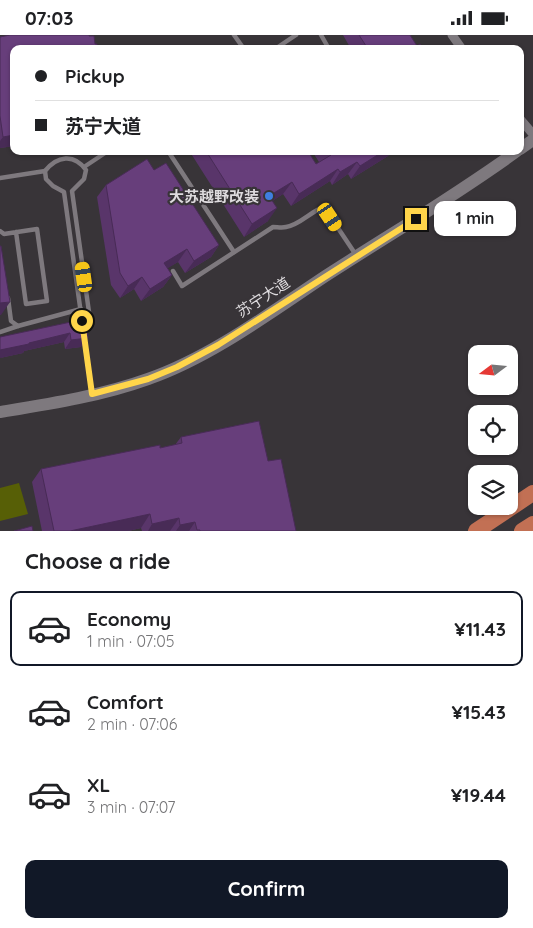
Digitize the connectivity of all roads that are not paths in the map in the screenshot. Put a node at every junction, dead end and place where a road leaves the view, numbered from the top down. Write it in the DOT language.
graph roads {
  1 [pos="296,35"];
  2 [pos="282,45"];
  3 [pos="524,124"];
  4 [pos="533,134"];
  5 [pos="98,155"];
  6 [pos="102,155"];
  7 [pos="171,155"];
  8 [pos="512,155"];
  9 [pos="96,159"];
  10 [pos="84,167"];
  11 [pos="45,171"];
  12 [pos="0,178"];
  13 [pos="0,231"];
  14 [pos="16,232"];
  15 [pos="234,253"];
  16 [pos="356,256"];
  17 [pos="173,271"];
  18 [pos="8,295"];
  19 [pos="80,309"];
  20 [pos="82,321"];
  21 [pos="18,326"];
  22 [pos="0,332"];
  23 [pos="92,394"];
  24 [pos="0,412"];
  25 [pos="533,493"];
  26 [pos="533,523"];
  27 [pos="476,531"];
  28 [pos="522,531"];
  1 -- 2 [label="lane"];
  3 -- 4 [label="street"];
  5 -- 9 [label="lane"];
  6 -- 9 [label="lane"];
  7 -- 15 [label="lane"];
  8 -- 16 [label="street, 苏宁大道"];
  9 -- 10 [label="lane"];
  10 -- 11 [label="lane"];
  10 -- 20 [label="lane"];
  11 -- 12 [label="lane"];
  11 -- 19 [label="lane"];
  13 -- 14 [label="lane"];
  14 -- 14 [label="lane"];
  15 -- 16 [label="lane"];
  15 -- 17 [label="lane"];
  16 -- 23 [label="street, 苏宁大道"];
  18 -- 21 [label="lane"];
  19 -- 20 [label="lane"];
  19 -- 21 [label="lane"];
  20 -- 23 [label="lane"];
  21 -- 22 [label="lane"];
  23 -- 24 [label="street, 苏宁大道"];
  25 -- 27 [label="highway"];
  26 -- 28 [label="highway"];
}
